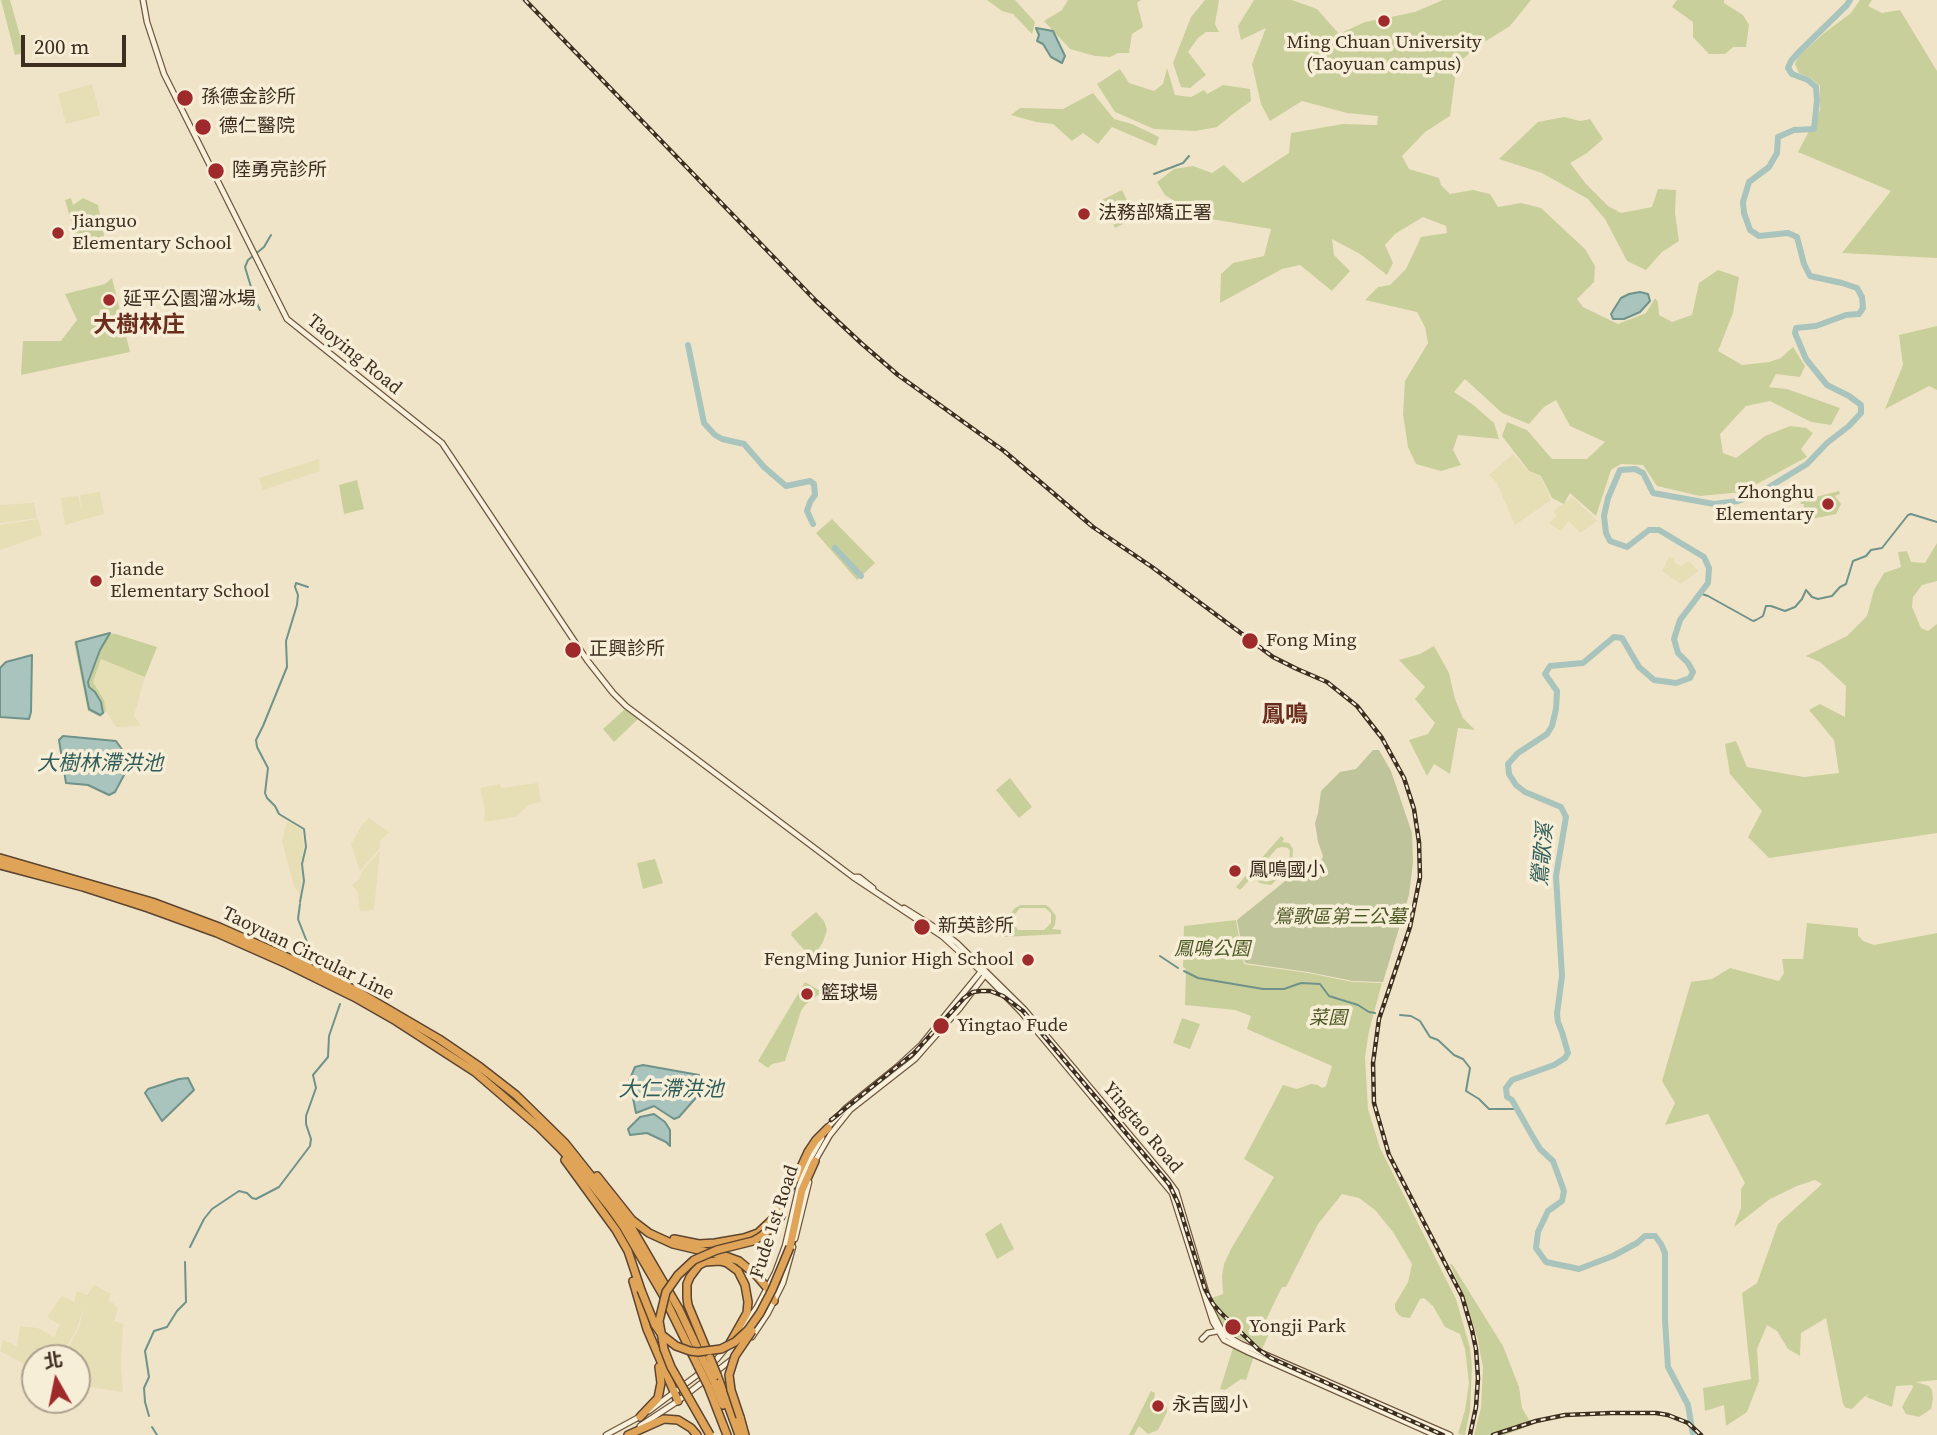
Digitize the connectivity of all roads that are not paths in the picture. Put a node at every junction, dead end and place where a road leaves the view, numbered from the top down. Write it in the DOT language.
graph roads {
  1 [pos="143,0"];
  2 [pos="704,763"];
  3 [pos="0,858"];
  4 [pos="0,865"];
  5 [pos="984,972"];
  6 [pos="828,1128"];
  7 [pos="815,1161"];
  8 [pos="797,1174"];
  9 [pos="613,1208"];
  10 [pos="616,1230"];
  11 [pos="790,1247"];
  12 [pos="772,1280"];
  13 [pos="780,1288"];
  14 [pos="768,1289"];
  15 [pos="774,1301"];
  16 [pos="1218,1331"];
  17 [pos="1202,1339"];
  18 [pos="730,1343"];
  19 [pos="653,1346"];
  20 [pos="704,1362"];
  21 [pos="713,1381"];
  22 [pos="676,1398"];
  23 [pos="640,1416"];
  24 [pos="606,1435"];
  25 [pos="626,1435"];
  26 [pos="697,1435"];
  27 [pos="710,1435"];
  28 [pos="727,1435"];
  29 [pos="736,1435"];
  30 [pos="745,1435"];
  31 [pos="1435,1435"];
  32 [pos="1451,1435"];
  1 -- 2 [label="main road, Taoying Road"];
  2 -- 5 [label="main road, Yingtao Road"];
  3 -- 9 [label="highway, Taoyuan Circular Line"];
  4 -- 9 [label="highway, Taoyuan Circular Line"];
  5 -- 6 [label="main road, Fude 1st Road"];
  5 -- 7 [label="main road, Fude 1st Road"];
  5 -- 16 [label="main road, Yingtao Road"];
  5 -- 32 [label="main road, Yingtao Road"];
  6 -- 8 [label="highway"];
  6 -- 12 [label="main road, Fude 1st Road"];
  7 -- 11 [label="highway"];
  7 -- 13 [label="main road, Fude 1st Road"];
  8 -- 9 [label="highway"];
  8 -- 27 [label="highway, bridge"];
  9 -- 10 [label="highway"];
  9 -- 14 [label="highway"];
  9 -- 20 [label="highway, Taoyuan Circular Line"];
  10 -- 11 [label="highway, bridge"];
  10 -- 19 [label="highway"];
  11 -- 30 [label="highway, bridge"];
  12 -- 13 [label="main road"];
  12 -- 14 [label="main road, Fude 1st Road"];
  13 -- 15 [label="main road, Fude 1st Road"];
  14 -- 15 [label="highway"];
  14 -- 18 [label="main road, Fude 1st Road"];
  15 -- 22 [label="main road, Fude 1st Road"];
  16 -- 17 [label="main road"];
  16 -- 31 [label="main road"];
  18 -- 20 [label="highway"];
  18 -- 22 [label="main road, Fude 1st Road"];
  19 -- 22 [label="highway"];
  19 -- 23 [label="highway"];
  20 -- 21 [label="highway, Taoyuan Circular Line, bridge"];
  21 -- 28 [label="highway, Taoyuan Circular Line"];
  21 -- 29 [label="highway, Taoyuan Circular Line"];
  22 -- 23 [label="main road, Fude 1st Road"];
  22 -- 25 [label="main road, Fude 1st Road"];
  23 -- 24 [label="main road, Fude 1st Road"];
  25 -- 26 [label="highway"];
}
